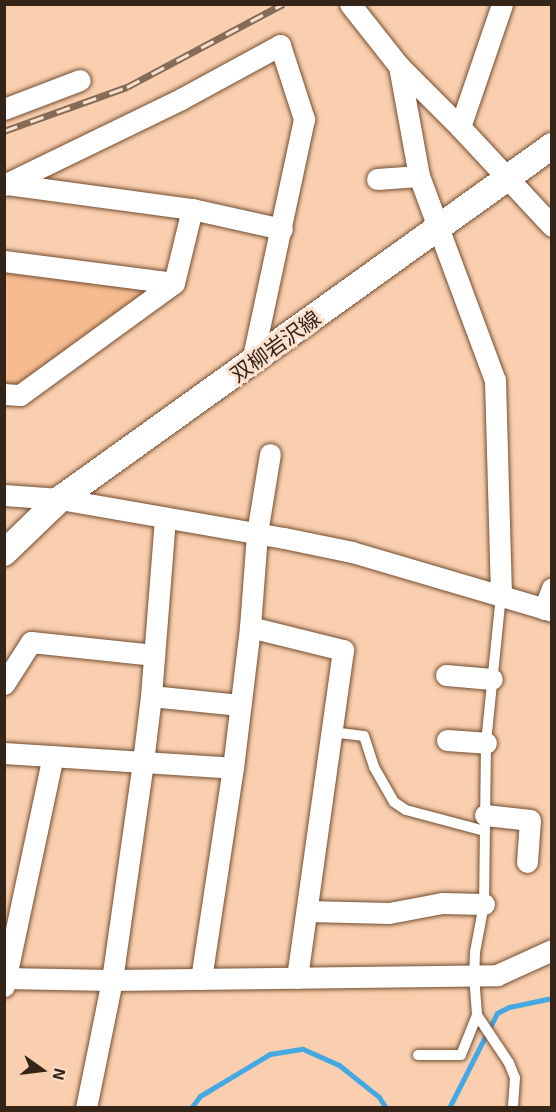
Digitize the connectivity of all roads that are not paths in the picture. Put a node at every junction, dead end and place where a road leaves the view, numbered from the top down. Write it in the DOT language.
graph roads {
  1 [pos="350,4"];
  2 [pos="502,4"];
  3 [pos="399,66"];
  4 [pos="80,80"];
  5 [pos="4,109"];
  6 [pos="460,127"];
  7 [pos="552,146"];
  8 [pos="418,177"];
  9 [pos="509,177"];
  10 [pos="377,179"];
  11 [pos="5,184"];
  12 [pos="192,209"];
  13 [pos="552,226"];
  14 [pos="439,227"];
  15 [pos="282,228"];
  16 [pos="4,261"];
  17 [pos="174,283"];
  18 [pos="252,362"];
  19 [pos="4,394"];
  20 [pos="270,454"];
  21 [pos="4,495"];
  22 [pos="60,500"];
  23 [pos="165,518"];
  24 [pos="257,533"];
  25 [pos="4,553"];
  26 [pos="552,588"];
  27 [pos="501,595"];
  28 [pos="548,610"];
  29 [pos="250,627"];
  30 [pos="154,655"];
  31 [pos="446,675"];
  32 [pos="492,679"];
  33 [pos="4,684"];
  34 [pos="151,696"];
  35 [pos="240,705"];
  36 [pos="332,732"];
  37 [pos="447,740"];
  38 [pos="486,743"];
  39 [pos="4,753"];
  40 [pos="53,756"];
  41 [pos="143,762"];
  42 [pos="233,768"];
  43 [pos="485,823"];
  44 [pos="527,862"];
  45 [pos="484,904"];
  46 [pos="307,911"];
  47 [pos="552,950"];
  48 [pos="474,975"];
  49 [pos="297,978"];
  50 [pos="201,979"];
  51 [pos="112,980"];
  52 [pos="5,981"];
  53 [pos="481,1019"];
  54 [pos="418,1055"];
  55 [pos="87,1107"];
  56 [pos="513,1107"];
  1 -- 3 [label="street"];
  2 -- 6 [label="street"];
  3 -- 6 [label="street"];
  3 -- 8 [label="street"];
  4 -- 5 [label="street"];
  6 -- 9 [label="street"];
  7 -- 9 [label="street, 双柳岩沢線"];
  8 -- 10 [label="street"];
  8 -- 14 [label="street"];
  9 -- 13 [label="street"];
  9 -- 14 [label="street, 双柳岩沢線"];
  11 -- 12 [label="street"];
  11 -- 15 [label="street"];
  12 -- 15 [label="street"];
  12 -- 17 [label="street"];
  14 -- 18 [label="street, 双柳岩沢線"];
  14 -- 27 [label="street"];
  15 -- 18 [label="street"];
  16 -- 17 [label="street"];
  17 -- 19 [label="street"];
  18 -- 22 [label="street, 双柳岩沢線"];
  20 -- 24 [label="street"];
  21 -- 22 [label="street"];
  22 -- 23 [label="street"];
  22 -- 25 [label="street, 双柳岩沢線"];
  23 -- 24 [label="street"];
  23 -- 30 [label="street"];
  24 -- 27 [label="street"];
  24 -- 29 [label="street"];
  26 -- 28 [label="street"];
  27 -- 28 [label="street"];
  27 -- 32 [label="lane"];
  29 -- 35 [label="street"];
  29 -- 36 [label="street"];
  30 -- 33 [label="street"];
  30 -- 34 [label="street"];
  31 -- 32 [label="street"];
  32 -- 38 [label="lane"];
  34 -- 35 [label="street"];
  34 -- 41 [label="street"];
  35 -- 42 [label="street"];
  36 -- 43 [label="lane"];
  36 -- 46 [label="street"];
  37 -- 38 [label="street"];
  38 -- 43 [label="lane"];
  39 -- 40 [label="street"];
  40 -- 41 [label="street"];
  40 -- 52 [label="street"];
  41 -- 42 [label="street"];
  41 -- 51 [label="street"];
  42 -- 50 [label="street"];
  43 -- 44 [label="street"];
  43 -- 45 [label="lane"];
  45 -- 46 [label="street"];
  45 -- 48 [label="lane"];
  46 -- 49 [label="street"];
  47 -- 48 [label="street"];
  48 -- 49 [label="street"];
  48 -- 53 [label="lane"];
  49 -- 50 [label="street"];
  50 -- 51 [label="street"];
  51 -- 52 [label="street"];
  51 -- 55 [label="street"];
  53 -- 54 [label="lane"];
  53 -- 56 [label="lane"];
}
